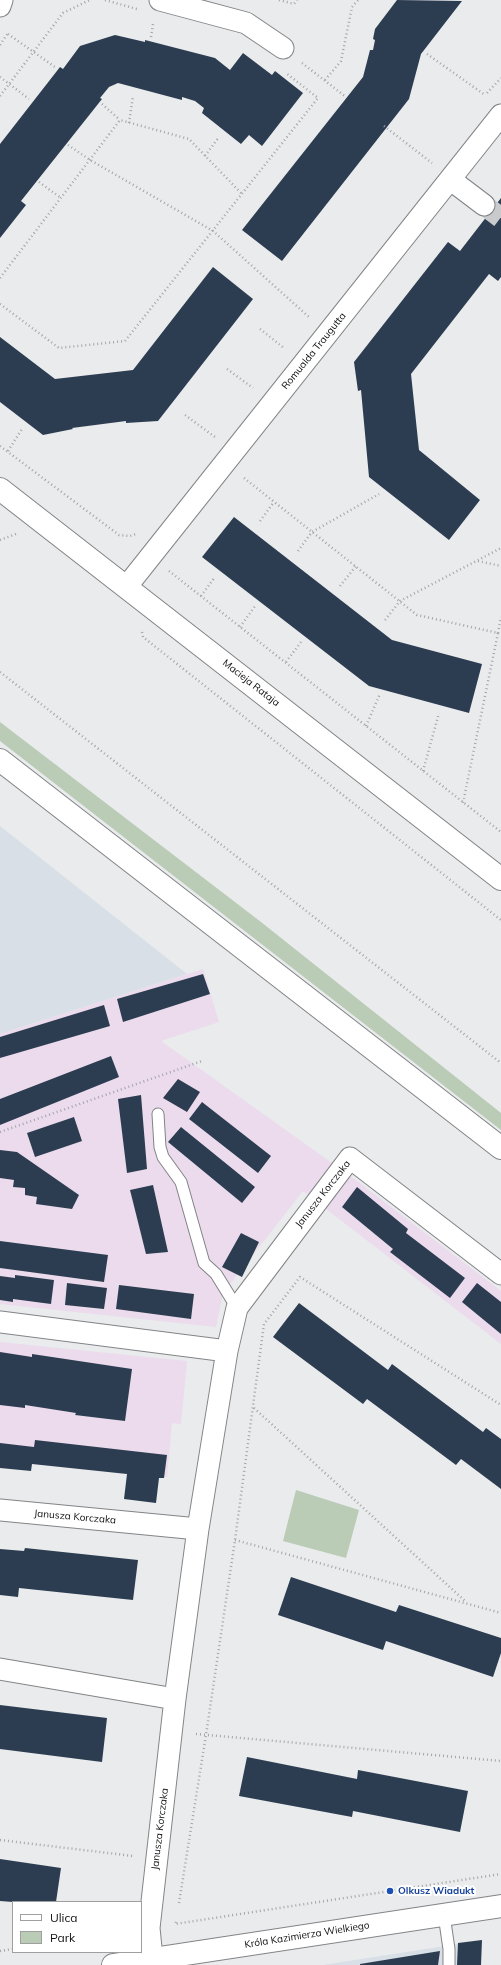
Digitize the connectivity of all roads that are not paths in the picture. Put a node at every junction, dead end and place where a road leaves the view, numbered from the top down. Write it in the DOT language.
graph roads {
  1 [pos="2,0"];
  2 [pos="160,0"];
  3 [pos="0,6"];
  4 [pos="283,48"];
  5 [pos="501,115"];
  6 [pos="451,180"];
  7 [pos="484,205"];
  8 [pos="0,488"];
  9 [pos="126,586"];
  10 [pos="0,760"];
  11 [pos="501,879"];
  12 [pos="158,1114"];
  13 [pos="501,1148"];
  14 [pos="501,1274"];
  15 [pos="238,1308"];
  16 [pos="0,1322"];
  17 [pos="227,1351"];
  18 [pos="0,1510"];
  19 [pos="198,1530"];
  20 [pos="0,1669"];
  21 [pos="175,1699"];
  22 [pos="501,1906"];
  23 [pos="444,1915"];
  24 [pos="152,1958"];
  25 [pos="120,1964"];
  26 [pos="449,1965"];
  1 -- 3 [label="street"];
  2 -- 4 [label="street"];
  5 -- 6 [label="street, Romualda Traugutta"];
  6 -- 7 [label="street"];
  6 -- 9 [label="street, Romualda Traugutta"];
  8 -- 9 [label="street, Macieja Rataja"];
  9 -- 11 [label="street, Macieja Rataja"];
  10 -- 13 [label="street"];
  12 -- 15 [label="lane"];
  14 -- 15 [label="street, Janusza Korczaka"];
  15 -- 17 [label="street, Janusza Korczaka"];
  16 -- 17 [label="street"];
  17 -- 19 [label="street, Janusza Korczaka"];
  18 -- 19 [label="street, Janusza Korczaka"];
  19 -- 21 [label="street, Janusza Korczaka"];
  20 -- 21 [label="street"];
  21 -- 24 [label="street, Janusza Korczaka"];
  22 -- 23 [label="street, Króla Kazimierza Wielkiego"];
  23 -- 24 [label="street, Króla Kazimierza Wielkiego"];
  23 -- 26 [label="lane"];
  24 -- 25 [label="street, Króla Kazimierza Wielkiego"];
}
